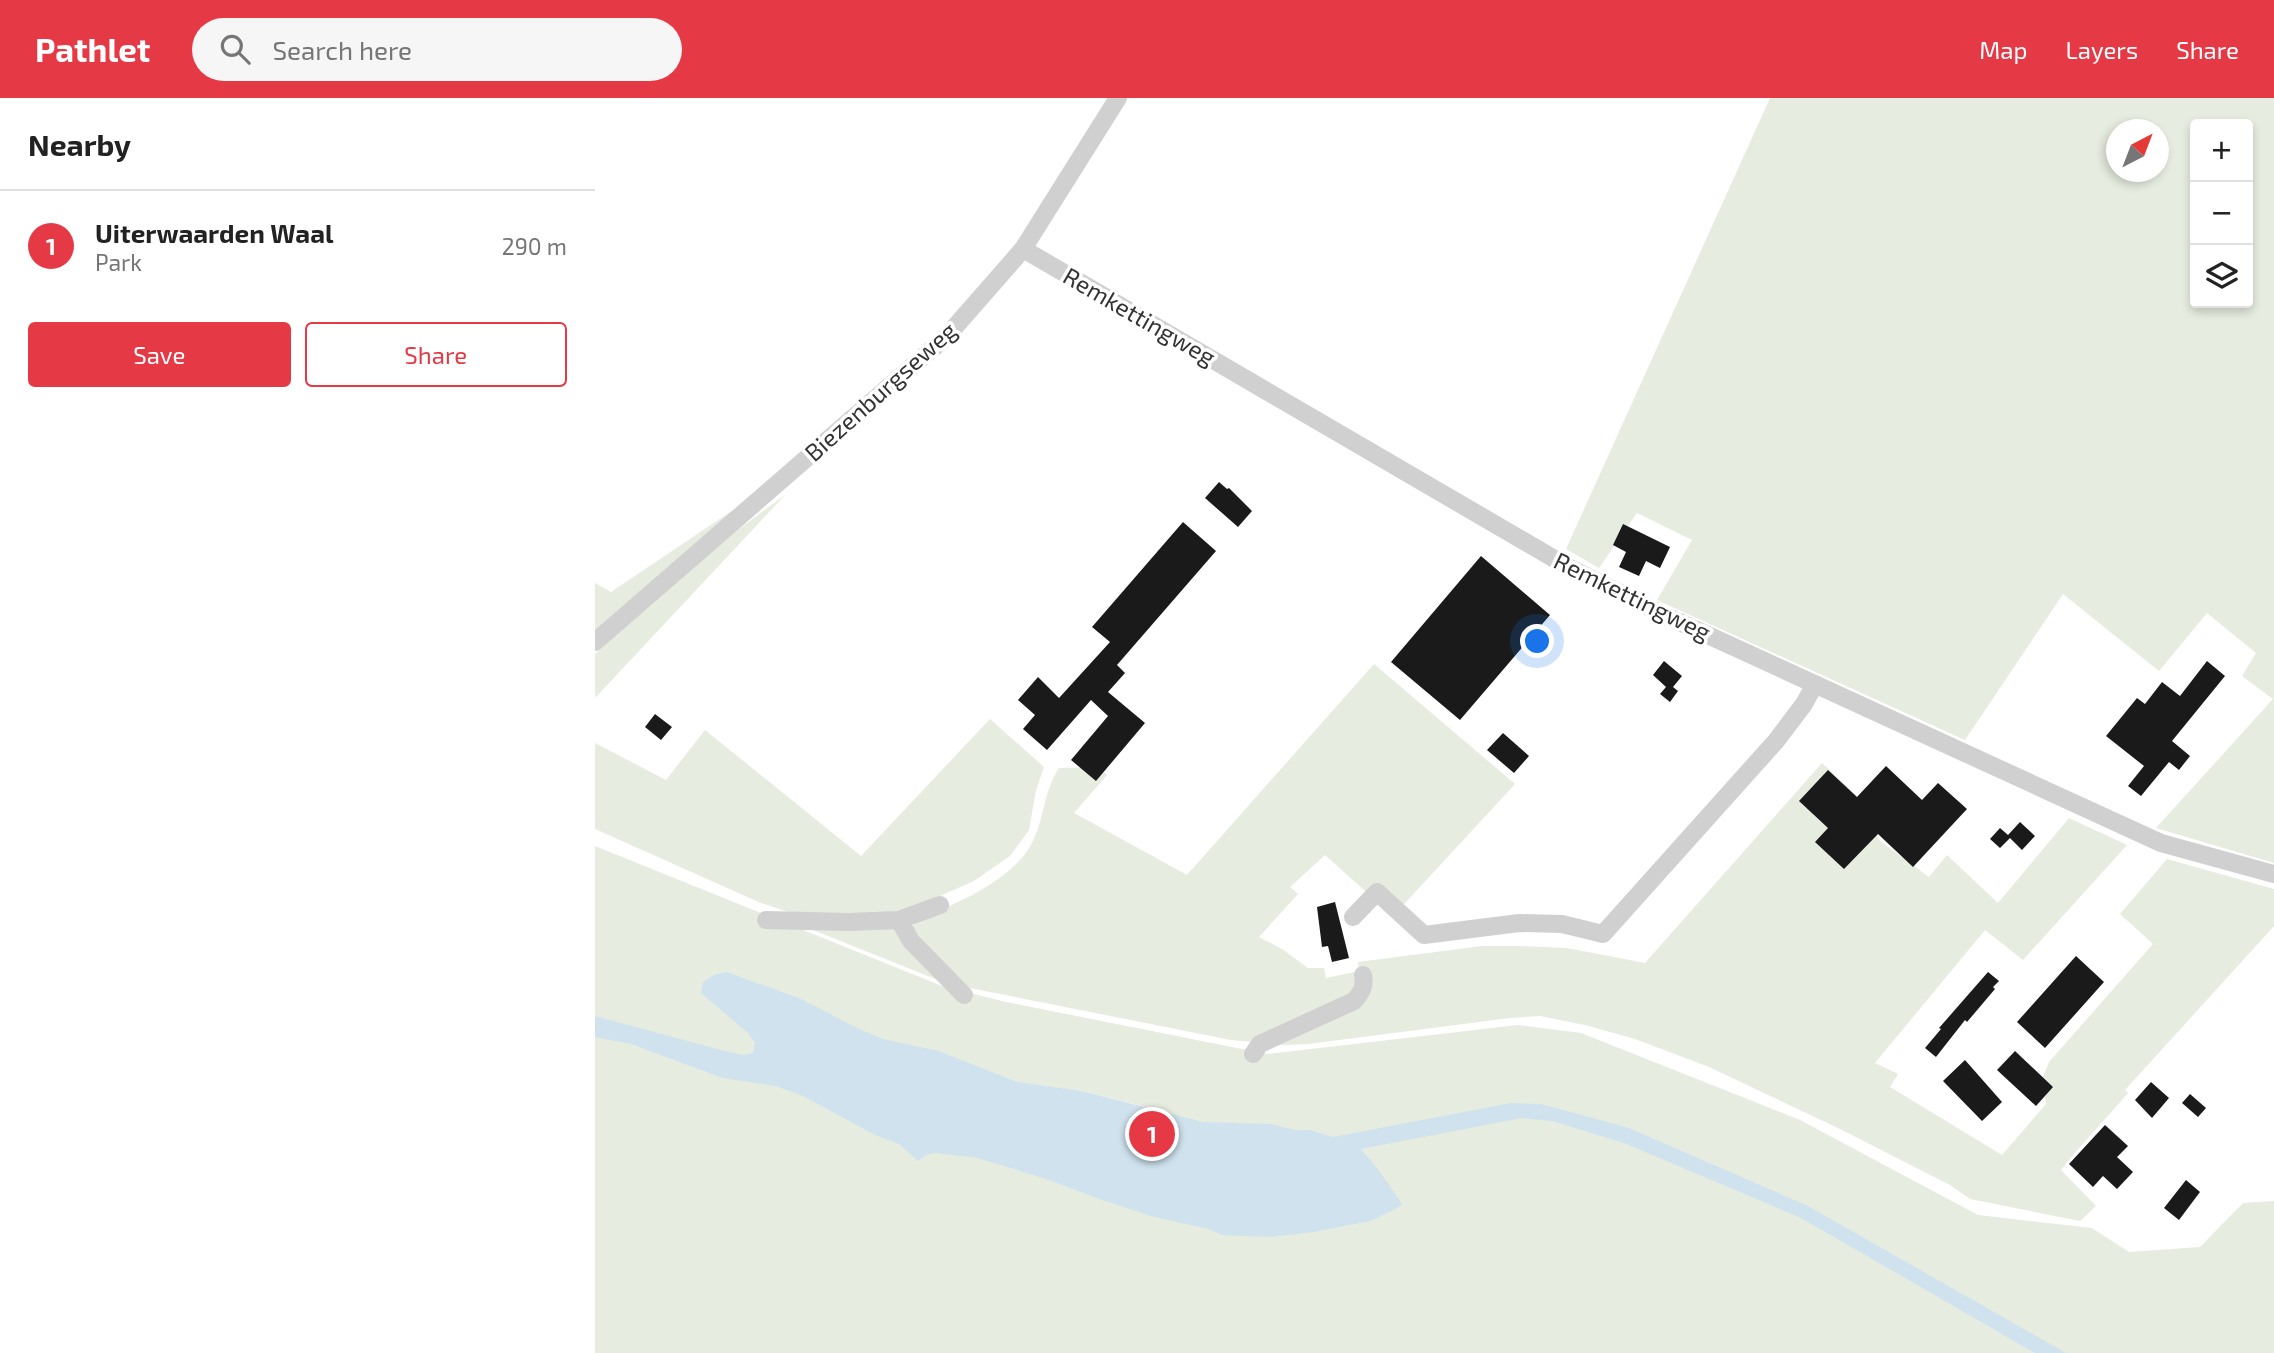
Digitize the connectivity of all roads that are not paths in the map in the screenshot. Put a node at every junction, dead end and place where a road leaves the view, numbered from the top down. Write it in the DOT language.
graph roads {
  1 [pos="1118,98"];
  2 [pos="1023,249"];
  3 [pos="595,642"];
  4 [pos="1815,684"];
  5 [pos="2274,874"];
  6 [pos="940,905"];
  7 [pos="1353,917"];
  8 [pos="767,919"];
  9 [pos="899,920"];
  10 [pos="1363,975"];
  11 [pos="964,995"];
  12 [pos="1253,1054"];
  1 -- 2 [label="street, Biezenburgseweg"];
  2 -- 3 [label="street, Biezenburgseweg"];
  2 -- 4 [label="street, Remkettingweg"];
  4 -- 5 [label="street, Remkettingweg"];
  4 -- 7 [label="street"];
  6 -- 9 [label="street"];
  8 -- 9 [label="street"];
  9 -- 11 [label="street"];
  10 -- 12 [label="street"];
}
